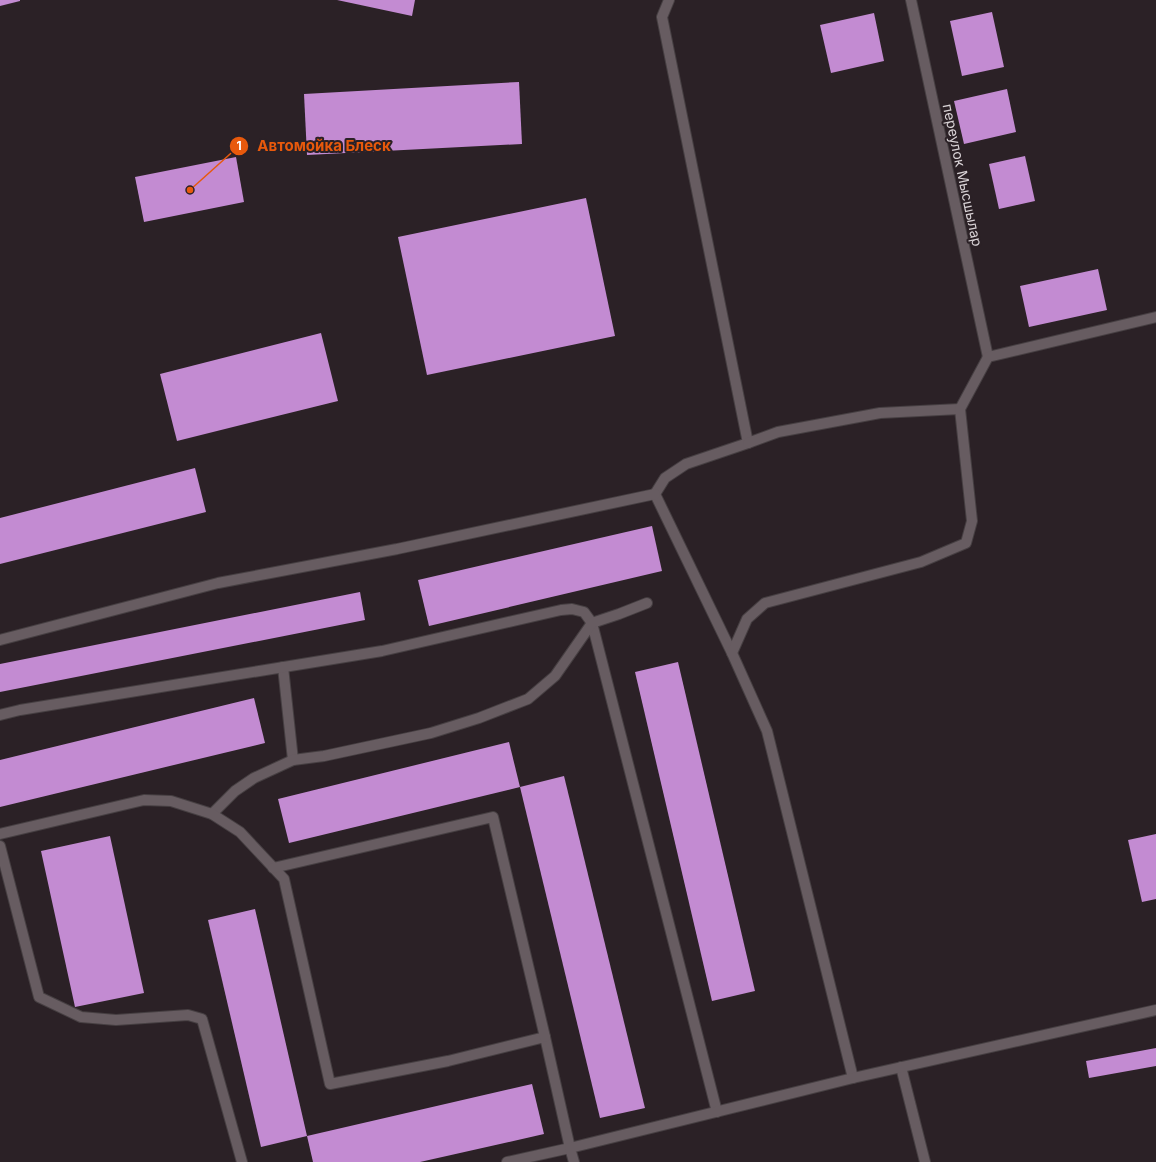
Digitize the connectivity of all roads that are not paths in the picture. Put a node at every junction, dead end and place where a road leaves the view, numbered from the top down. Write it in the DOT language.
graph roads {
  1 [pos="668,0"];
  2 [pos="911,0"];
  3 [pos="1156,317"];
  4 [pos="988,357"];
  5 [pos="960,409"];
  6 [pos="748,442"];
  7 [pos="655,494"];
  8 [pos="647,603"];
  9 [pos="592,623"];
  10 [pos="0,640"];
  11 [pos="732,653"];
  12 [pos="283,667"];
  13 [pos="0,716"];
  14 [pos="293,760"];
  15 [pos="212,814"];
  16 [pos="0,834"];
  17 [pos="0,846"];
  18 [pos="273,868"];
  19 [pos="1156,1010"];
  20 [pos="545,1038"];
  21 [pos="901,1067"];
  22 [pos="853,1078"];
  23 [pos="716,1112"];
  24 [pos="570,1148"];
  25 [pos="242,1162"];
  26 [pos="507,1162"];
  27 [pos="574,1162"];
  28 [pos="925,1162"];
  1 -- 6 [label="street"];
  2 -- 4 [label="street, переулок Мысшылар"];
  3 -- 4 [label="street"];
  4 -- 5 [label="street"];
  5 -- 6 [label="street"];
  5 -- 11 [label="street"];
  6 -- 7 [label="street"];
  7 -- 10 [label="street"];
  7 -- 11 [label="street"];
  8 -- 9 [label="street"];
  9 -- 12 [label="street"];
  9 -- 14 [label="street"];
  9 -- 23 [label="street"];
  11 -- 22 [label="street"];
  12 -- 13 [label="street"];
  12 -- 14 [label="street"];
  14 -- 15 [label="street"];
  15 -- 16 [label="street"];
  15 -- 18 [label="street"];
  17 -- 25 [label="street"];
  18 -- 20 [label="street"];
  18 -- 20 [label="street"];
  19 -- 21 [label="street"];
  20 -- 24 [label="street"];
  21 -- 22 [label="street"];
  21 -- 28 [label="street"];
  22 -- 23 [label="street"];
  23 -- 24 [label="street"];
  24 -- 26 [label="street"];
  24 -- 27 [label="street"];
}
